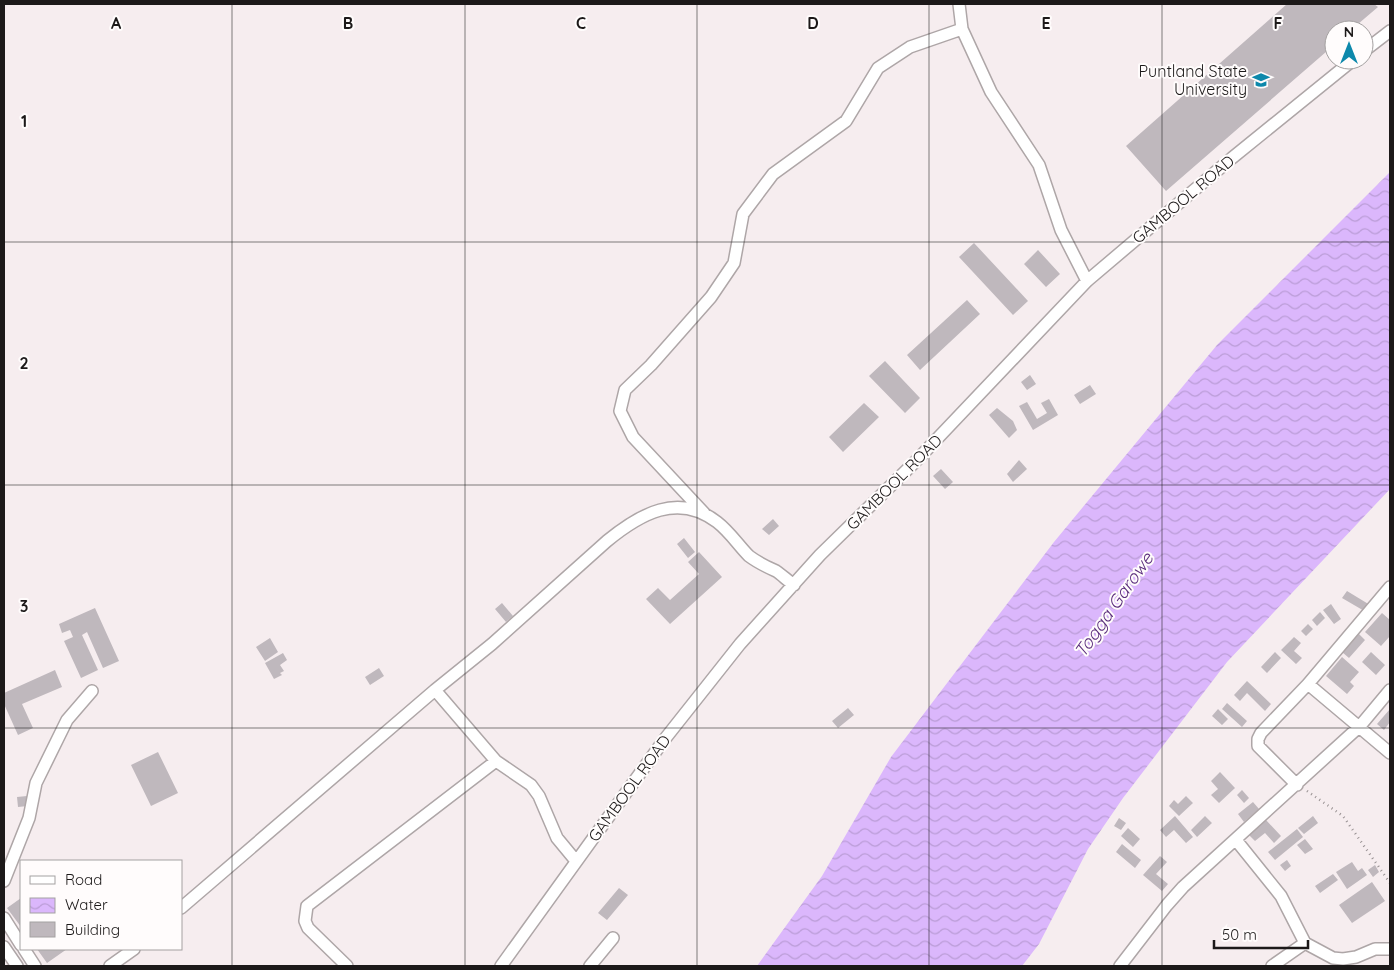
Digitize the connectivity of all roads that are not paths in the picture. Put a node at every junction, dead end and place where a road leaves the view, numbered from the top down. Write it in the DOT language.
graph roads {
  1 [pos="959,4"];
  2 [pos="962,29"];
  3 [pos="1390,31"];
  4 [pos="1374,44"];
  5 [pos="1341,70"];
  6 [pos="1087,281"];
  7 [pos="704,513"];
  8 [pos="794,586"];
  9 [pos="1390,587"];
  10 [pos="1308,684"];
  11 [pos="92,690"];
  12 [pos="435,690"];
  13 [pos="1390,690"];
  14 [pos="1360,726"];
  15 [pos="1390,752"];
  16 [pos="496,761"];
  17 [pos="1298,785"];
  18 [pos="1236,840"];
  19 [pos="576,861"];
  20 [pos="4,881"];
  21 [pos="182,907"];
  22 [pos="4,918"];
  23 [pos="613,938"];
  24 [pos="20,943"];
  25 [pos="1305,943"];
  26 [pos="4,947"];
  27 [pos="1390,949"];
  28 [pos="25,950"];
  29 [pos="133,950"];
  30 [pos="17,966"];
  31 [pos="35,966"];
  32 [pos="110,966"];
  33 [pos="347,966"];
  34 [pos="501,966"];
  35 [pos="590,966"];
  36 [pos="1120,966"];
  37 [pos="1272,966"];
  1 -- 2 [label="street"];
  2 -- 6 [label="street"];
  2 -- 7 [label="street"];
  3 -- 4 [label="street"];
  5 -- 6 [label="street, GAMBOOL ROAD"];
  6 -- 8 [label="street, GAMBOOL ROAD"];
  7 -- 8 [label="street"];
  7 -- 12 [label="street"];
  8 -- 19 [label="street, GAMBOOL ROAD"];
  9 -- 10 [label="street"];
  10 -- 14 [label="street"];
  10 -- 17 [label="street"];
  11 -- 20 [label="street"];
  12 -- 16 [label="street"];
  12 -- 21 [label="street"];
  13 -- 14 [label="street"];
  14 -- 15 [label="street"];
  14 -- 17 [label="street"];
  16 -- 19 [label="street"];
  16 -- 33 [label="street"];
  17 -- 18 [label="street"];
  18 -- 25 [label="street"];
  18 -- 36 [label="street"];
  19 -- 34 [label="street, GAMBOOL ROAD"];
  22 -- 24 [label="street"];
  23 -- 35 [label="street"];
  25 -- 27 [label="street"];
  25 -- 37 [label="street"];
  26 -- 30 [label="street"];
  28 -- 31 [label="street"];
  29 -- 32 [label="street"];
}
